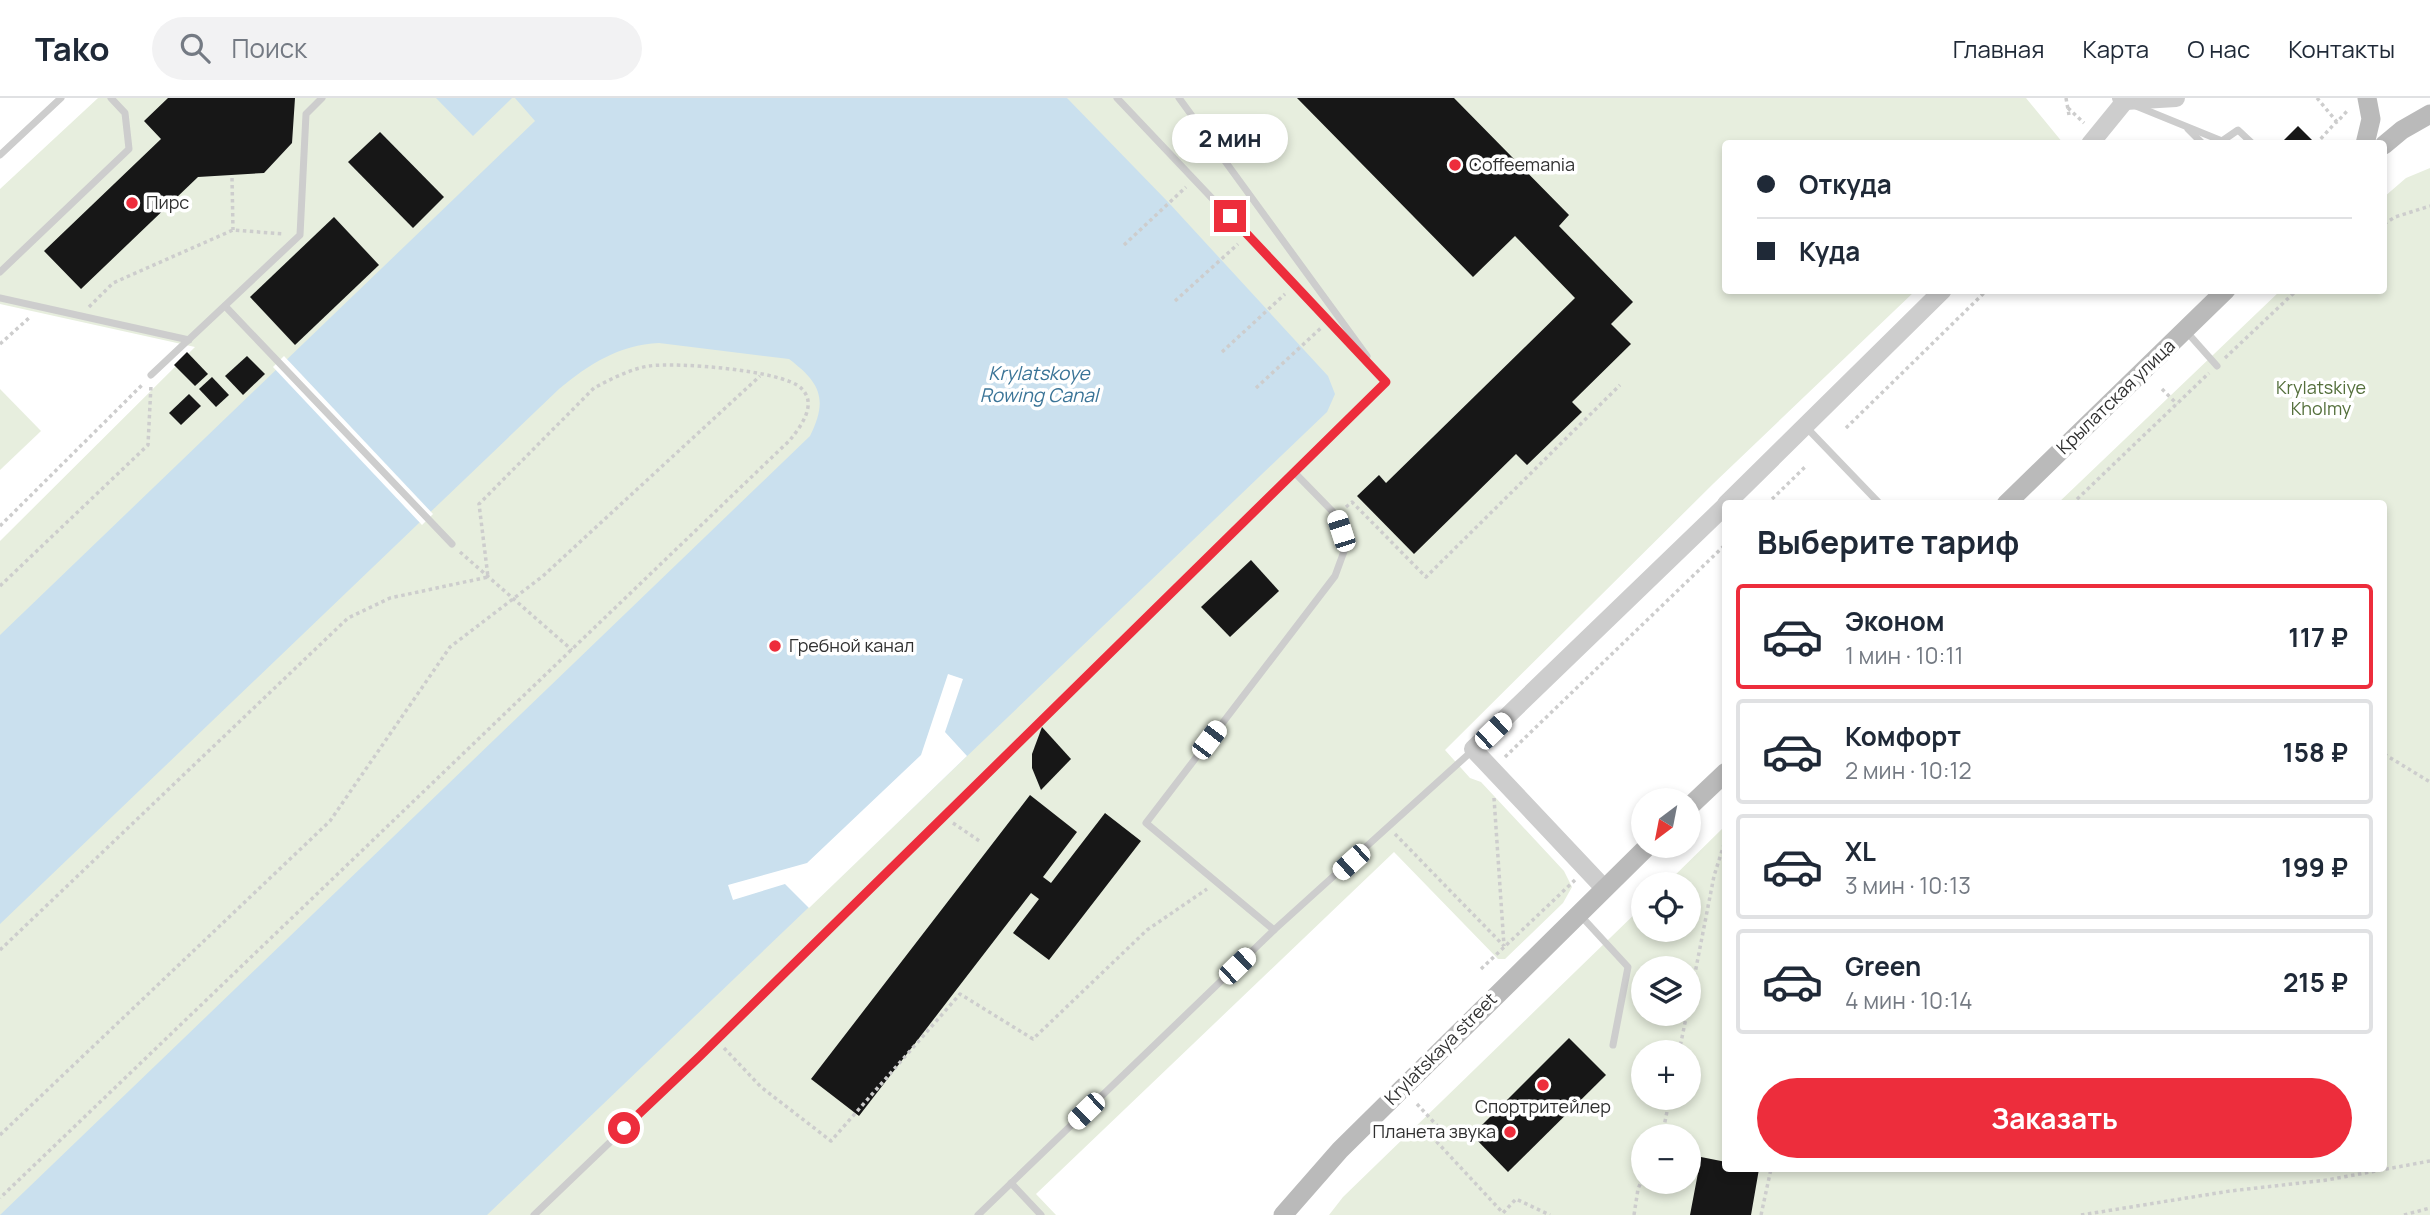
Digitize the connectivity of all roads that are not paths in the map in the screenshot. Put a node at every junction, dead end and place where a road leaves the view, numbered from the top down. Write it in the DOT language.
graph roads {
  1 [pos="61,98"];
  2 [pos="111,98"];
  3 [pos="322,98"];
  4 [pos="1117,98"];
  5 [pos="1179,98"];
  6 [pos="2176,98"];
  7 [pos="2124,99"];
  8 [pos="2361,100"];
  9 [pos="2430,114"];
  10 [pos="2185,126"];
  11 [pos="2093,140"];
  12 [pos="2199,140"];
  13 [pos="2220,140"];
  14 [pos="2223,140"];
  15 [pos="2249,140"];
  16 [pos="2366,140"];
  17 [pos="2387,142"];
  18 [pos="0,155"];
  19 [pos="0,272"];
  20 [pos="1939,294"];
  21 [pos="2222,294"];
  22 [pos="0,298"];
  23 [pos="225,306"];
  24 [pos="2185,330"];
  25 [pos="189,340"];
  26 [pos="2217,366"];
  27 [pos="151,375"];
  28 [pos="1386,382"];
  29 [pos="1806,427"];
  30 [pos="1294,472"];
  31 [pos="1730,500"];
  32 [pos="1876,500"];
  33 [pos="2010,500"];
  34 [pos="1722,508"];
  35 [pos="452,544"];
  36 [pos="1473,750"];
  37 [pos="1722,776"];
  38 [pos="1701,796"];
  39 [pos="1635,858"];
  40 [pos="1604,888"];
  41 [pos="1578,913"];
  42 [pos="1275,930"];
  43 [pos="1613,1045"];
  44 [pos="1011,1183"];
  45 [pos="534,1215"];
  46 [pos="978,1215"];
  47 [pos="1041,1215"];
  48 [pos="1283,1215"];
  1 -- 18 [label="lane"];
  2 -- 19 [label="lane"];
  3 -- 23 [label="lane"];
  4 -- 28 [label="lane"];
  5 -- 28 [label="lane"];
  6 -- 7 [label="street"];
  7 -- 10 [label="lane"];
  7 -- 11 [label="street"];
  8 -- 16 [label="main road"];
  9 -- 17 [label="main road"];
  10 -- 12 [label="lane"];
  10 -- 13 [label="lane"];
  14 -- 15 [label="lane"];
  20 -- 29 [label="street"];
  21 -- 24 [label="main road, Крылатская улица"];
  22 -- 25 [label="lane"];
  23 -- 25 [label="lane"];
  23 -- 35 [label="lane"];
  24 -- 26 [label="lane"];
  24 -- 33 [label="main road, Крылатская улица"];
  25 -- 27 [label="lane"];
  28 -- 30 [label="lane"];
  29 -- 31 [label="street"];
  29 -- 32 [label="lane"];
  30 -- 42 [label="lane"];
  30 -- 45 [label="lane"];
  34 -- 36 [label="street"];
  36 -- 40 [label="street"];
  36 -- 42 [label="lane"];
  37 -- 38 [label="main road"];
  39 -- 40 [label="main road"];
  40 -- 41 [label="main road, Krylatskaya street"];
  41 -- 43 [label="lane"];
  41 -- 48 [label="main road, Krylatskaya street"];
  42 -- 44 [label="lane"];
  44 -- 46 [label="lane"];
  44 -- 47 [label="lane"];
}
